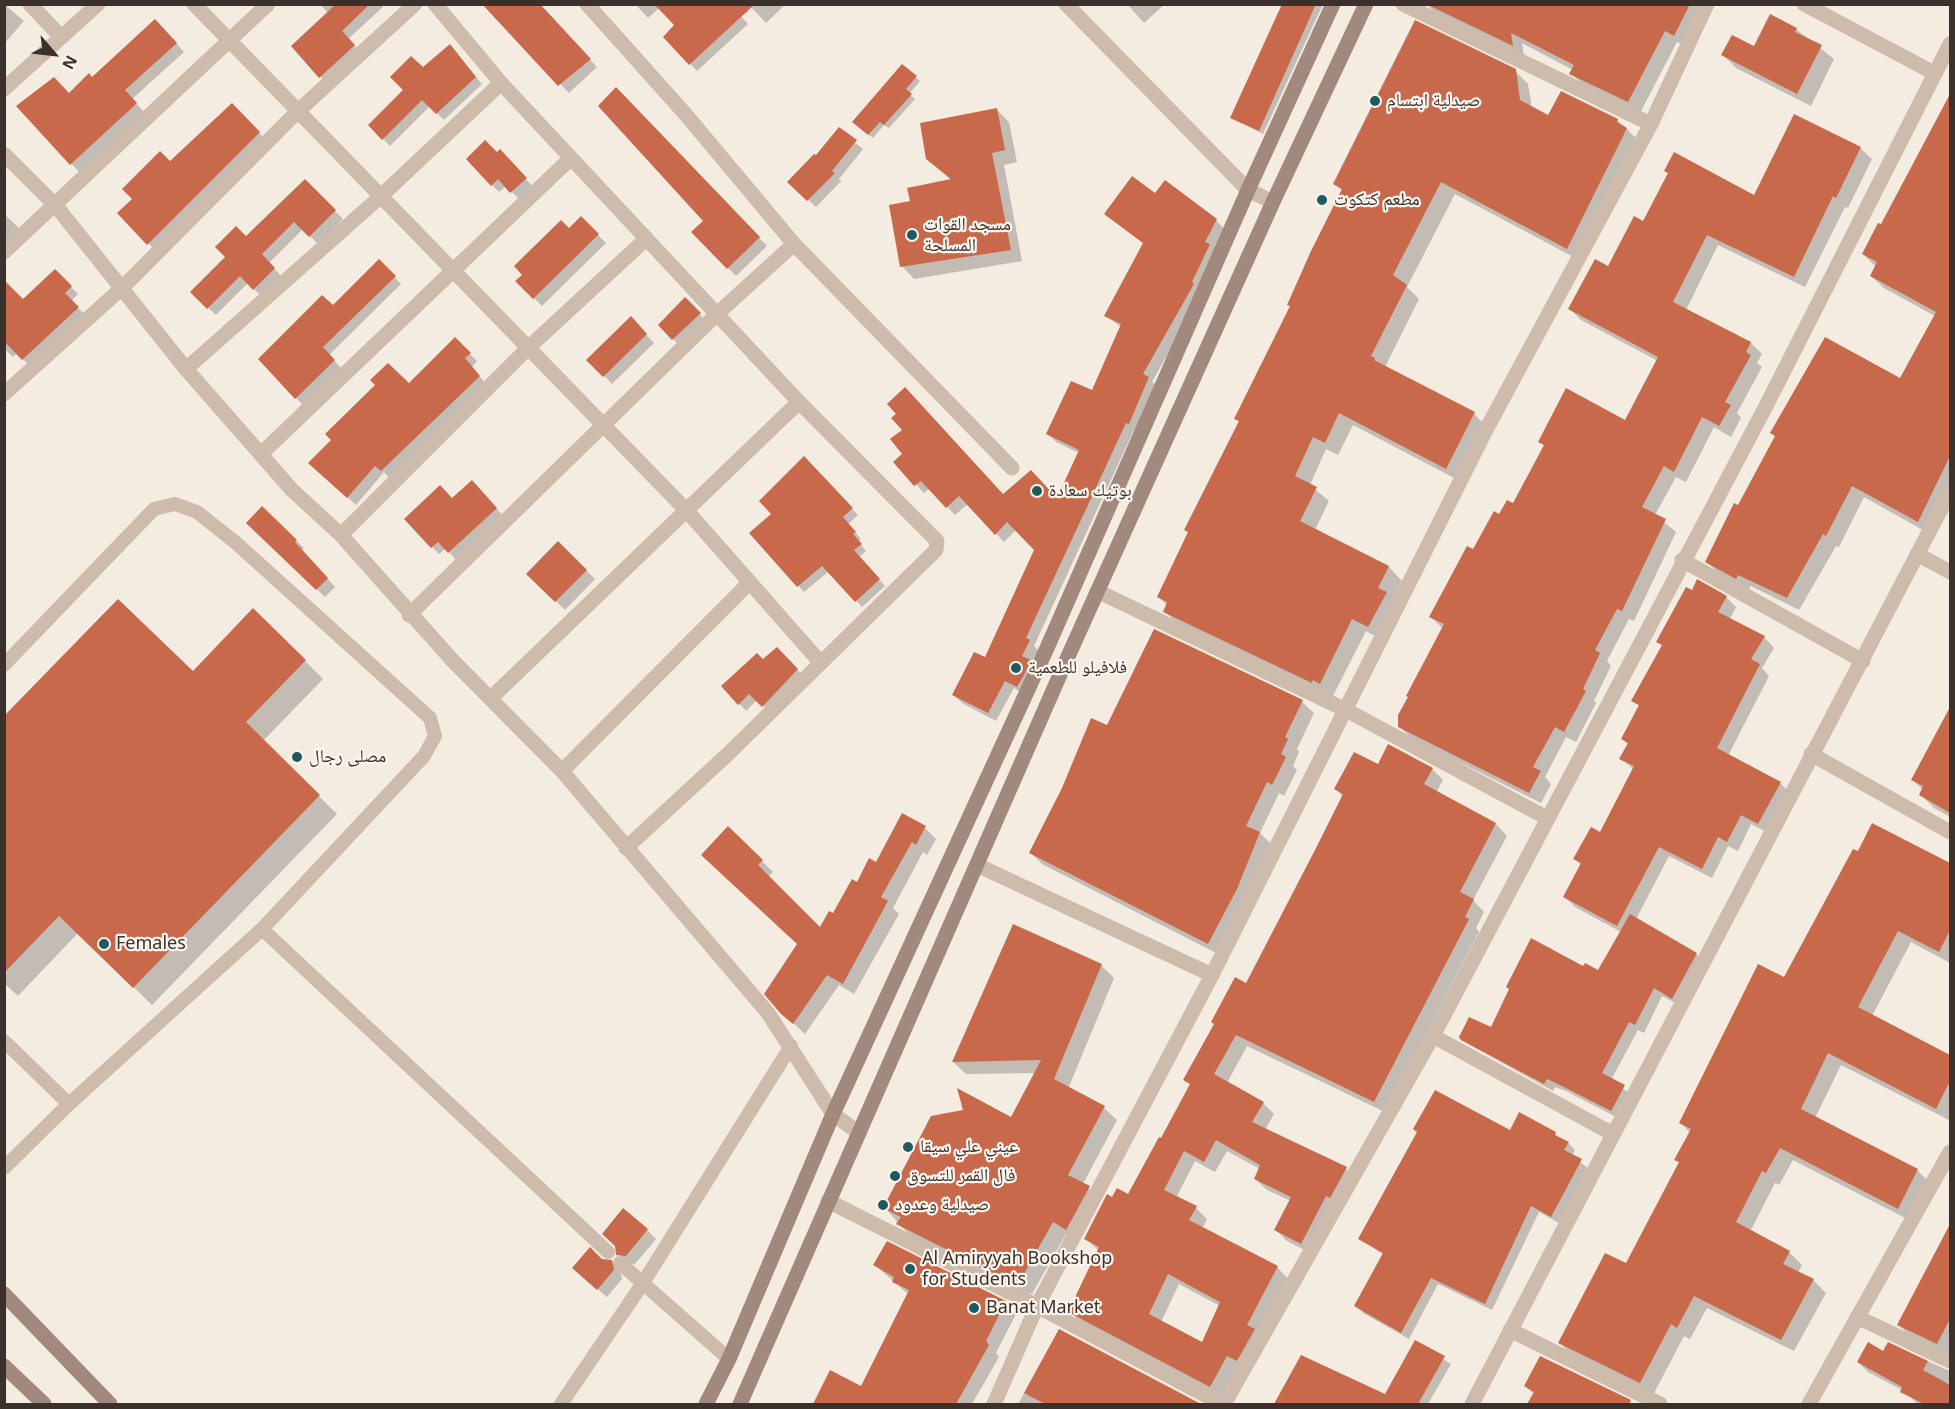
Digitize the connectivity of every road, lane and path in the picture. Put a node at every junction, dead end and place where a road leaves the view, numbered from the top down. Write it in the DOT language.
graph roads {
  1 [pos="30,4"];
  2 [pos="98,4"];
  3 [pos="194,4"];
  4 [pos="268,4"];
  5 [pos="415,4"];
  6 [pos="435,4"];
  7 [pos="587,4"];
  8 [pos="1066,4"];
  9 [pos="1333,4"];
  10 [pos="1366,4"];
  11 [pos="1403,4"];
  12 [pos="1707,4"];
  13 [pos="1804,4"];
  14 [pos="61,37"];
  15 [pos="228,42"];
  16 [pos="1950,44"];
  17 [pos="1934,72"];
  18 [pos="501,83"];
  19 [pos="4,89"];
  20 [pos="297,112"];
  21 [pos="1651,124"];
  22 [pos="4,154"];
  23 [pos="571,158"];
  24 [pos="1248,190"];
  25 [pos="380,197"];
  26 [pos="1273,202"];
  27 [pos="56,206"];
  28 [pos="646,239"];
  29 [pos="794,244"];
  30 [pos="4,252"];
  31 [pos="453,271"];
  32 [pos="122,288"];
  33 [pos="717,314"];
  34 [pos="528,348"];
  35 [pos="186,369"];
  36 [pos="4,394"];
  37 [pos="799,402"];
  38 [pos="603,425"];
  39 [pos="262,453"];
  40 [pos="1012,468"];
  41 [pos="1950,492"];
  42 [pos="687,511"];
  43 [pos="341,535"];
  44 [pos="1917,554"];
  45 [pos="1682,560"];
  46 [pos="1950,572"];
  47 [pos="749,583"];
  48 [pos="1097,591"];
  49 [pos="409,615"];
  50 [pos="1863,660"];
  51 [pos="820,662"];
  52 [pos="4,665"];
  53 [pos="491,698"];
  54 [pos="1346,710"];
  55 [pos="1811,754"];
  56 [pos="562,771"];
  57 [pos="1547,818"];
  58 [pos="1950,831"];
  59 [pos="626,848"];
  60 [pos="977,865"];
  61 [pos="262,929"];
  62 [pos="1212,975"];
  63 [pos="1433,1036"];
  64 [pos="4,1041"];
  65 [pos="791,1046"];
  66 [pos="69,1104"];
  67 [pos="833,1114"];
  68 [pos="858,1133"];
  69 [pos="1613,1134"];
  70 [pos="1950,1152"];
  71 [pos="4,1167"];
  72 [pos="828,1201"];
  73 [pos="608,1252"];
  74 [pos="620,1263"];
  75 [pos="643,1283"];
  76 [pos="4,1294"];
  77 [pos="1037,1306"];
  78 [pos="1857,1317"];
  79 [pos="1510,1330"];
  80 [pos="729,1359"];
  81 [pos="1950,1361"];
  82 [pos="4,1366"];
  83 [pos="44,1404"];
  84 [pos="110,1404"];
  85 [pos="561,1404"];
  86 [pos="706,1404"];
  87 [pos="740,1404"];
  88 [pos="994,1404"];
  89 [pos="1223,1404"];
  90 [pos="1472,1404"];
  91 [pos="1660,1404"];
  92 [pos="1809,1404"];
  1 -- 14 [label="street"];
  2 -- 14 [label="street"];
  3 -- 15 [label="street"];
  4 -- 15 [label="street"];
  5 -- 20 [label="street"];
  6 -- 18 [label="street"];
  7 -- 29 [label="street"];
  8 -- 24 [label="street"];
  9 -- 24 [label="main road"];
  10 -- 26 [label="main road"];
  11 -- 21 [label="street"];
  12 -- 21 [label="street"];
  13 -- 17 [label="street"];
  14 -- 19 [label="street"];
  15 -- 20 [label="street"];
  15 -- 27 [label="street"];
  16 -- 17 [label="street"];
  17 -- 45 [label="street"];
  18 -- 23 [label="street"];
  18 -- 25 [label="street"];
  20 -- 25 [label="street"];
  20 -- 32 [label="street"];
  21 -- 54 [label="street"];
  22 -- 27 [label="street"];
  23 -- 28 [label="street"];
  23 -- 31 [label="street"];
  24 -- 26 [label="street"];
  24 -- 67 [label="main road"];
  25 -- 31 [label="street"];
  25 -- 35 [label="street"];
  26 -- 48 [label="main road"];
  27 -- 30 [label="street"];
  27 -- 32 [label="street"];
  28 -- 33 [label="street"];
  28 -- 34 [label="street"];
  29 -- 33 [label="street"];
  29 -- 40 [label="street"];
  31 -- 34 [label="street"];
  31 -- 39 [label="street"];
  32 -- 35 [label="street"];
  32 -- 36 [label="street"];
  33 -- 37 [label="street"];
  33 -- 38 [label="street"];
  34 -- 38 [label="street"];
  34 -- 43 [label="street"];
  35 -- 39 [label="street"];
  37 -- 42 [label="street"];
  37 -- 51 [label="street"];
  38 -- 42 [label="street"];
  38 -- 49 [label="street"];
  39 -- 43 [label="street"];
  41 -- 44 [label="street"];
  42 -- 47 [label="street"];
  42 -- 53 [label="street"];
  43 -- 49 [label="street"];
  44 -- 46 [label="street"];
  44 -- 50 [label="street"];
  45 -- 50 [label="street"];
  45 -- 57 [label="street"];
  47 -- 51 [label="street"];
  47 -- 56 [label="street"];
  48 -- 54 [label="street"];
  48 -- 60 [label="main road"];
  49 -- 53 [label="street"];
  50 -- 55 [label="street"];
  51 -- 59 [label="street"];
  52 -- 61 [label="lane"];
  53 -- 56 [label="street"];
  54 -- 57 [label="street"];
  54 -- 62 [label="street"];
  55 -- 58 [label="street"];
  55 -- 69 [label="street"];
  56 -- 59 [label="street"];
  57 -- 63 [label="street"];
  59 -- 65 [label="street"];
  60 -- 62 [label="street"];
  60 -- 68 [label="main road"];
  61 -- 66 [label="lane"];
  61 -- 73 [label="lane"];
  62 -- 77 [label="street"];
  63 -- 69 [label="street"];
  63 -- 89 [label="street"];
  64 -- 66 [label="lane"];
  65 -- 67 [label="street"];
  65 -- 75 [label="lane"];
  66 -- 71 [label="lane"];
  67 -- 68 [label="street"];
  67 -- 80 [label="main road"];
  68 -- 72 [label="main road"];
  69 -- 79 [label="street"];
  70 -- 78 [label="street"];
  72 -- 77 [label="street"];
  72 -- 87 [label="main road"];
  74 -- 75 [label="lane"];
  75 -- 80 [label="lane"];
  75 -- 85 [label="lane"];
  76 -- 84 [label="main road"];
  77 -- 88 [label="street"];
  77 -- 89 [label="street"];
  78 -- 81 [label="street"];
  78 -- 92 [label="street"];
  79 -- 90 [label="street"];
  79 -- 91 [label="street"];
  80 -- 86 [label="main road"];
  82 -- 83 [label="main road"];
}
